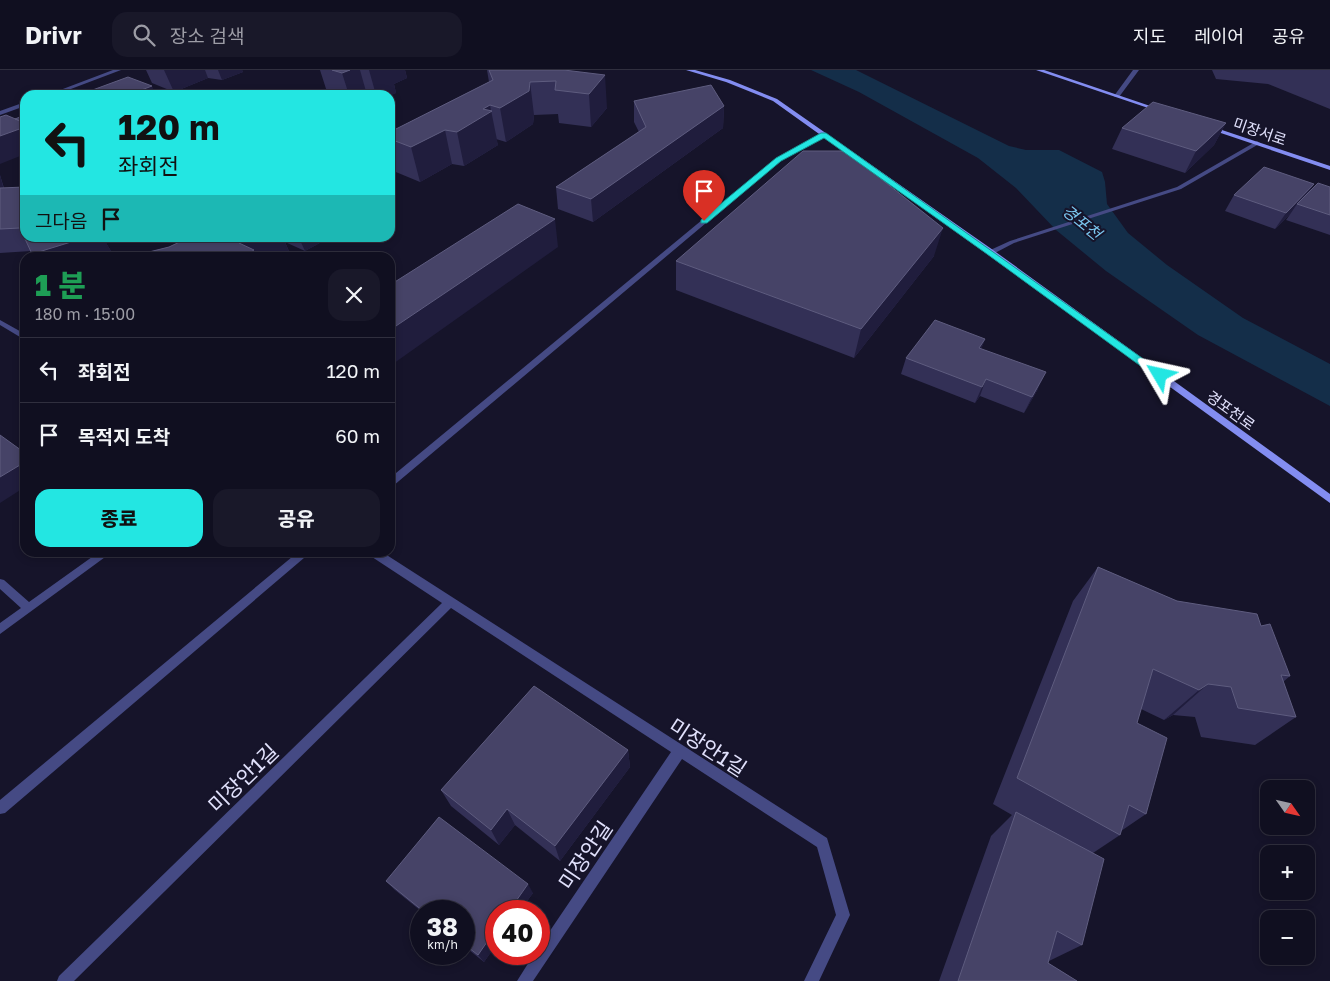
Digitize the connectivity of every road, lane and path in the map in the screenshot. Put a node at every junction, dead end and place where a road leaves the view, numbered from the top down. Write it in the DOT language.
graph roads {
  1 [pos="118,70"];
  2 [pos="688,70"];
  3 [pos="1039,70"];
  4 [pos="1136,70"];
  5 [pos="64,90"];
  6 [pos="1117,96"];
  7 [pos="20,106"];
  8 [pos="1164,112"];
  9 [pos="0,113"];
  10 [pos="1201,124"];
  11 [pos="824,135"];
  12 [pos="1257,143"];
  13 [pos="1330,168"];
  14 [pos="990,252"];
  15 [pos="0,322"];
  16 [pos="20,334"];
  17 [pos="395,479"];
  18 [pos="1330,499"];
  19 [pos="100,557"];
  20 [pos="300,557"];
  21 [pos="380,557"];
  22 [pos="0,583"];
  23 [pos="449,603"];
  24 [pos="29,608"];
  25 [pos="0,628"];
  26 [pos="679,752"];
  27 [pos="0,808"];
  28 [pos="64,981"];
  29 [pos="524,981"];
  30 [pos="811,981"];
  1 -- 5 [label="street"];
  2 -- 11 [label="street, 경포천로"];
  3 -- 6 [label="street"];
  4 -- 6 [label="street"];
  6 -- 8 [label="street"];
  7 -- 9 [label="street"];
  10 -- 12 [label="street, 미장서로"];
  11 -- 14 [label="street, 경포천로"];
  11 -- 17 [label="street"];
  12 -- 13 [label="street, 미장서로"];
  12 -- 14 [label="street"];
  14 -- 18 [label="street, 경포천로"];
  15 -- 16 [label="street"];
  19 -- 24 [label="street"];
  20 -- 27 [label="street"];
  21 -- 23 [label="street, 미장안1길"];
  22 -- 24 [label="street"];
  23 -- 26 [label="street, 미장안1길"];
  23 -- 28 [label="street, 미장안1길"];
  24 -- 25 [label="street"];
  26 -- 29 [label="street, 미장안길"];
  26 -- 30 [label="street, 미장안1길"];
}
